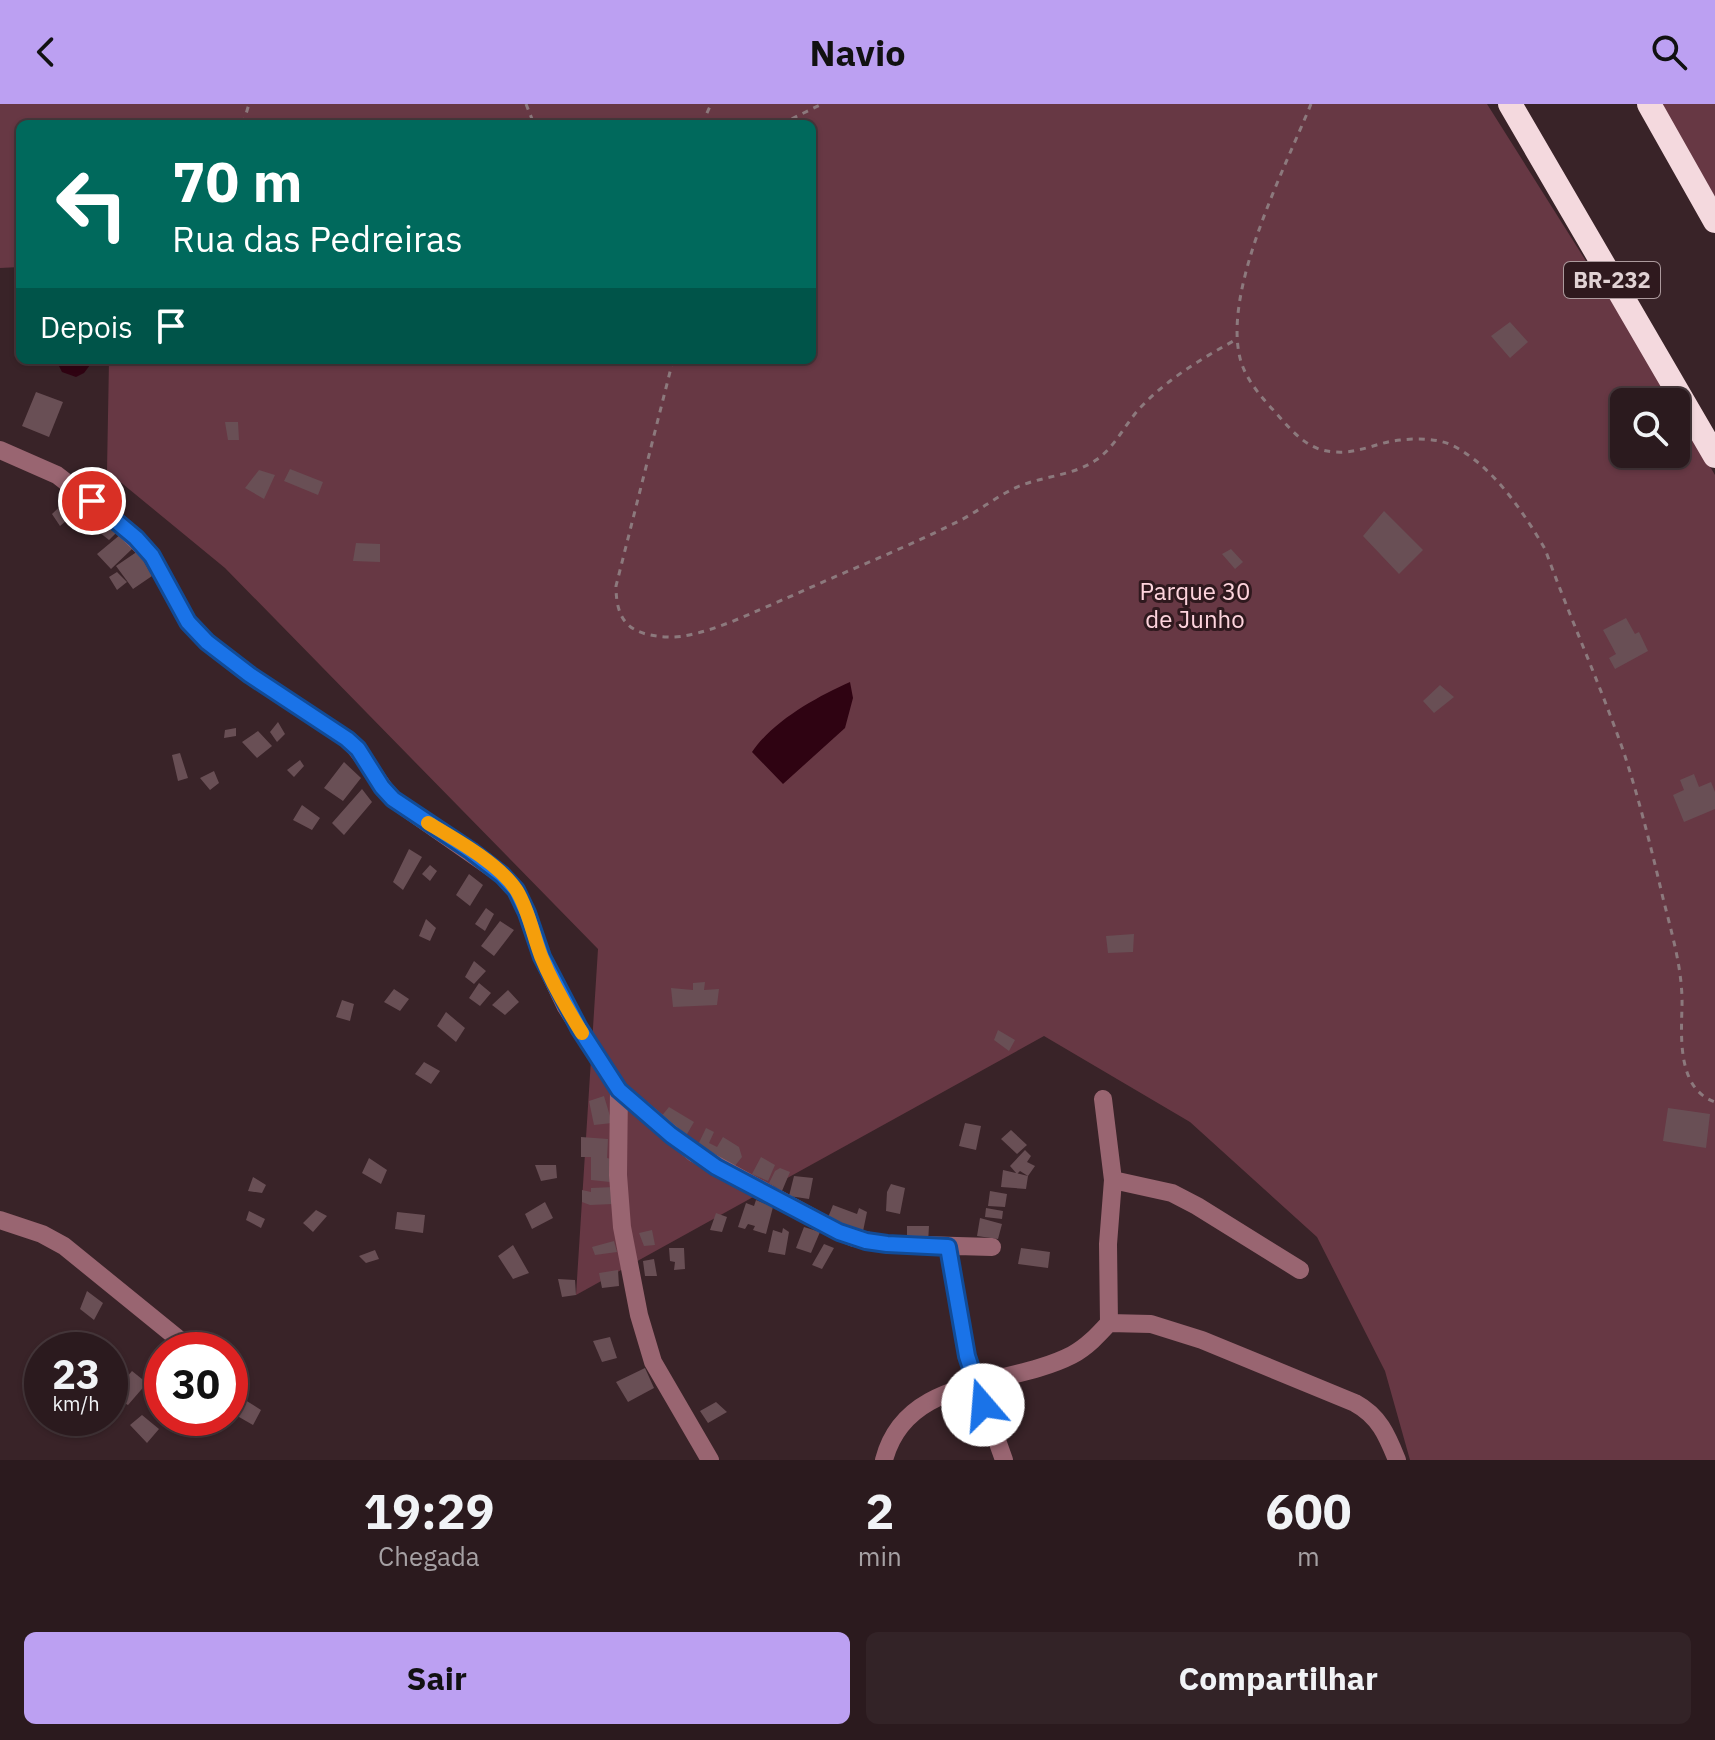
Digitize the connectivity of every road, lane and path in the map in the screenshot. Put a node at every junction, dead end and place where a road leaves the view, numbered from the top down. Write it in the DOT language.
graph roads {
  1 [pos="822,104"];
  2 [pos="1311,104"];
  3 [pos="1510,104"];
  4 [pos="1649,104"];
  5 [pos="789,120"];
  6 [pos="1715,221"];
  7 [pos="1237,339"];
  8 [pos="672,364"];
  9 [pos="0,450"];
  10 [pos="1714,453"];
  11 [pos="619,1090"];
  12 [pos="1103,1099"];
  13 [pos="1715,1102"];
  14 [pos="1113,1180"];
  15 [pos="0,1220"];
  16 [pos="948,1247"];
  17 [pos="992,1247"];
  18 [pos="1300,1270"];
  19 [pos="1109,1323"];
  20 [pos="170,1332"];
  21 [pos="976,1384"];
  22 [pos="710,1460"];
  23 [pos="884,1460"];
  24 [pos="1004,1460"];
  25 [pos="1397,1460"];
  1 -- 5 [label="path"];
  2 -- 7 [label="path"];
  3 -- 10 [label="highway, BR-232"];
  4 -- 6 [label="highway"];
  7 -- 8 [label="path"];
  7 -- 13 [label="path"];
  9 -- 11 [label="street"];
  11 -- 16 [label="street"];
  11 -- 22 [label="street"];
  12 -- 14 [label="street"];
  14 -- 18 [label="street"];
  14 -- 19 [label="street"];
  15 -- 20 [label="street"];
  16 -- 17 [label="street"];
  16 -- 21 [label="street"];
  19 -- 21 [label="street"];
  19 -- 25 [label="street"];
  21 -- 23 [label="street"];
  21 -- 24 [label="street"];
}
